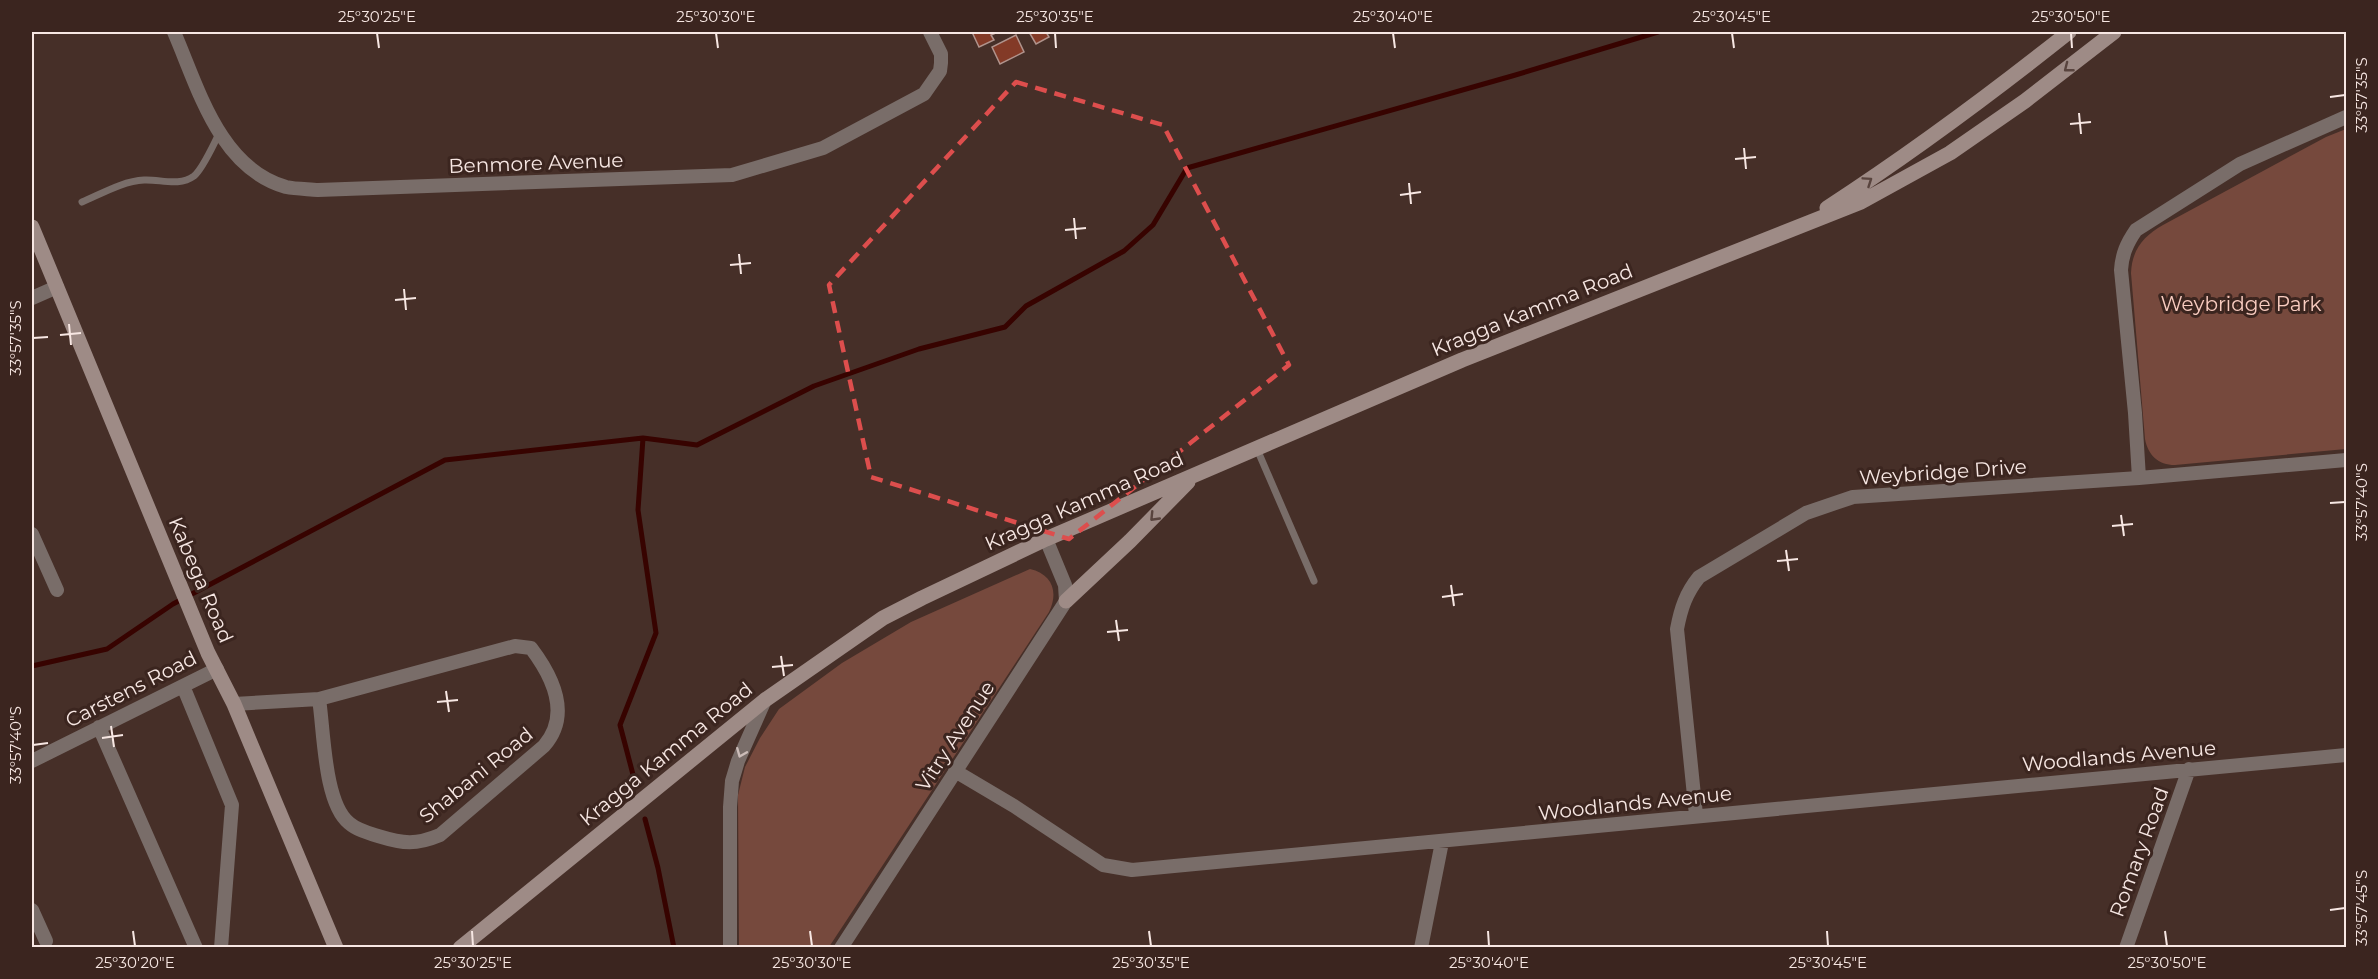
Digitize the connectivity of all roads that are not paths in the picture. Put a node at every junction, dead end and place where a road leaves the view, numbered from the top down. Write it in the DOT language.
graph roads {
  1 [pos="174,32"];
  2 [pos="930,32"];
  3 [pos="2069,32"];
  4 [pos="2114,32"];
  5 [pos="2346,117"];
  6 [pos="220,132"];
  7 [pos="82,202"];
  8 [pos="1801,225"];
  9 [pos="32,227"];
  10 [pos="57,287"];
  11 [pos="32,298"];
  12 [pos="1257,449"];
  13 [pos="2346,459"];
  14 [pos="1195,476"];
  15 [pos="2139,478"];
  16 [pos="32,534"];
  17 [pos="1046,539"];
  18 [pos="1314,580"];
  19 [pos="57,590"];
  20 [pos="1066,601"];
  21 [pos="217,669"];
  22 [pos="183,686"];
  23 [pos="319,699"];
  24 [pos="765,700"];
  25 [pos="234,704"];
  26 [pos="99,727"];
  27 [pos="2346,755"];
  28 [pos="32,761"];
  29 [pos="2189,769"];
  30 [pos="955,771"];
  31 [pos="1696,816"];
  32 [pos="1442,842"];
  33 [pos="32,910"];
  34 [pos="46,941"];
  35 [pos="196,948"];
  36 [pos="221,948"];
  37 [pos="336,948"];
  38 [pos="460,948"];
  39 [pos="730,948"];
  40 [pos="841,948"];
  41 [pos="1421,948"];
  42 [pos="2126,948"];
  1 -- 6 [label="street, Benmore Avenue"];
  2 -- 6 [label="street, Benmore Avenue"];
  8 -- 3 [label="main road, Kragga Kamma Road, one-way"];
  4 -- 8 [label="main road, Kragga Kamma Road, one-way"];
  5 -- 15 [label="street"];
  6 -- 7 [label="lane"];
  8 -- 12 [label="main road, Kragga Kamma Road"];
  9 -- 10 [label="main road, Kabega Road"];
  10 -- 11 [label="street"];
  10 -- 21 [label="main road, Kabega Road"];
  12 -- 14 [label="main road, Kragga Kamma Road"];
  12 -- 18 [label="lane"];
  13 -- 15 [label="street, Weybridge Drive"];
  14 -- 17 [label="main road, Kragga Kamma Road"];
  14 -- 20 [label="main road, one-way"];
  15 -- 31 [label="street, Weybridge Drive"];
  16 -- 19 [label="street"];
  17 -- 20 [label="street"];
  17 -- 24 [label="main road, Kragga Kamma Road"];
  20 -- 30 [label="street, Vitry Avenue"];
  21 -- 22 [label="street, Carstens Road"];
  21 -- 25 [label="main road, Kabega Road"];
  22 -- 26 [label="street, Carstens Road"];
  22 -- 36 [label="street"];
  23 -- 23 [label="street, Shabani Road"];
  23 -- 25 [label="street, Shabani Road"];
  24 -- 38 [label="main road, Kragga Kamma Road"];
  24 -- 39 [label="street, one-way"];
  25 -- 37 [label="main road, Kabega Road"];
  26 -- 28 [label="street, Carstens Road"];
  26 -- 35 [label="street"];
  27 -- 29 [label="street, Woodlands Avenue"];
  29 -- 31 [label="street, Woodlands Avenue"];
  29 -- 42 [label="street, Romary Road"];
  30 -- 32 [label="street, Woodlands Avenue"];
  30 -- 40 [label="street, Vitry Avenue"];
  31 -- 32 [label="street, Woodlands Avenue"];
  32 -- 41 [label="street"];
  33 -- 34 [label="street"];
}
